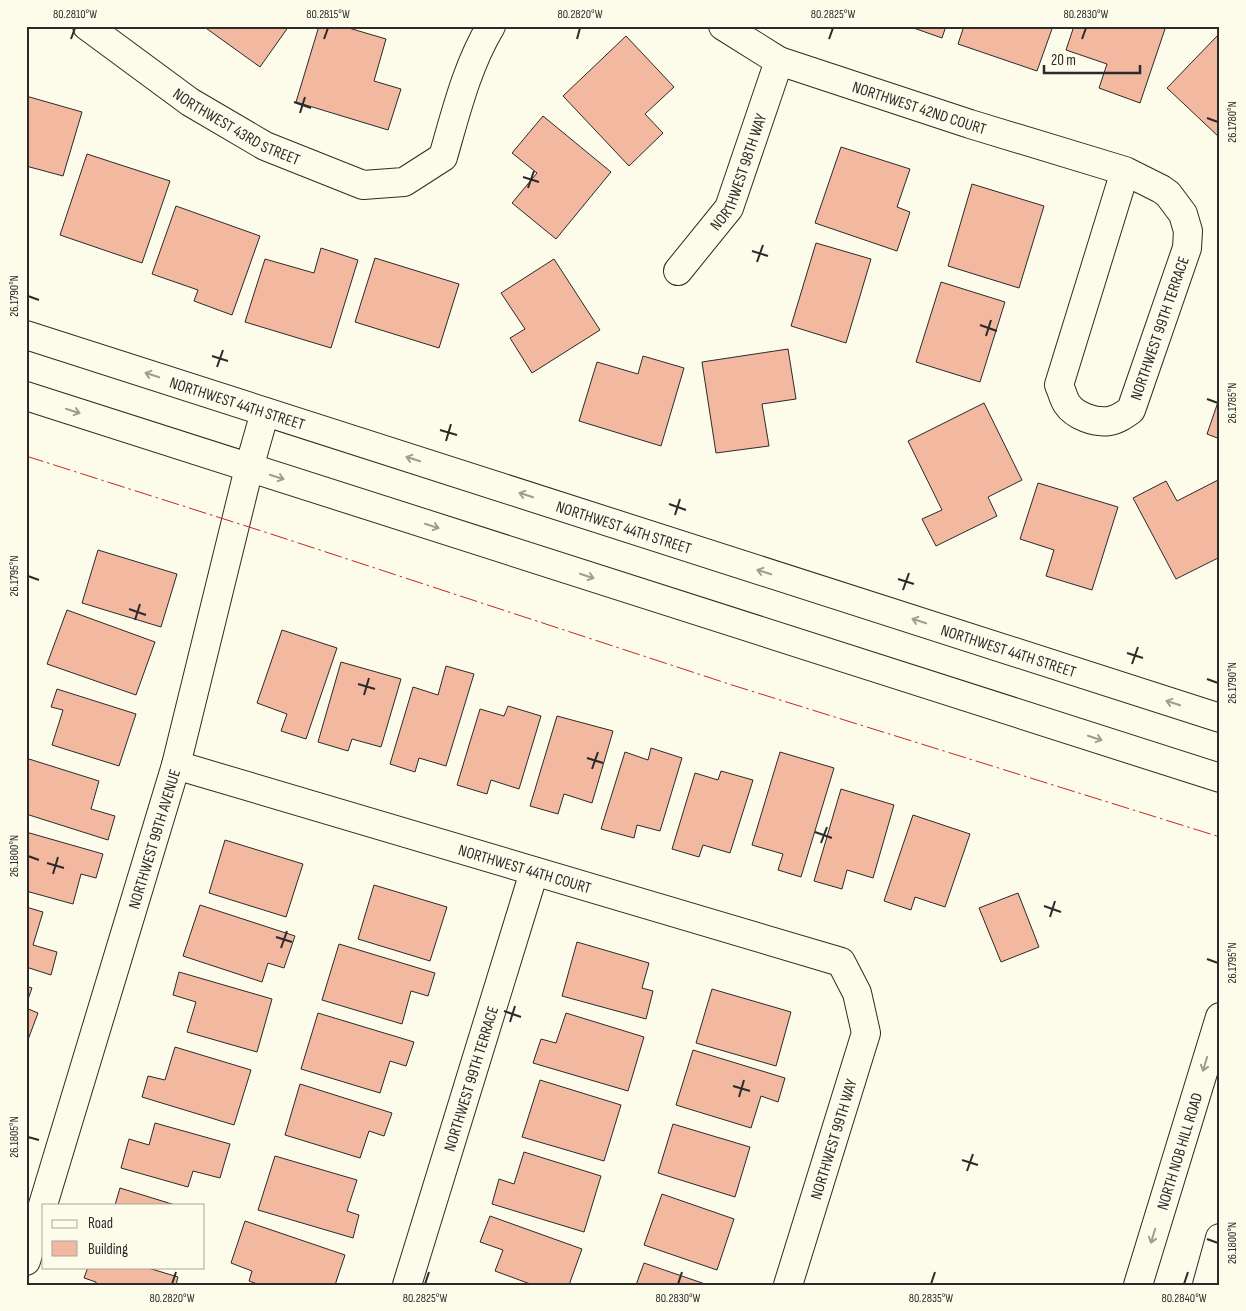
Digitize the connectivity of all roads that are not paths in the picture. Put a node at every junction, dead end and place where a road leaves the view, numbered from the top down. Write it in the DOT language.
graph roads {
  1 [pos="88,26"];
  2 [pos="491,26"];
  3 [pos="723,26"];
  4 [pos="779,62"];
  5 [pos="1124,171"];
  6 [pos="678,271"];
  7 [pos="26,335"];
  8 [pos="26,396"];
  9 [pos="265,412"];
  10 [pos="249,468"];
  11 [pos="1220,718"];
  12 [pos="176,765"];
  13 [pos="1220,778"];
  14 [pos="534,872"];
  15 [pos="857,993"];
  16 [pos="1220,1017"];
  17 [pos="43,1204"];
  18 [pos="42,1208"];
  19 [pos="1220,1238"];
  20 [pos="26,1261"];
  21 [pos="407,1285"];
  22 [pos="788,1285"];
  23 [pos="1138,1285"];
  24 [pos="1206,1285"];
  1 -- 2 [label="street, NORTHWEST 43RD STREET"];
  3 -- 4 [label="street, NORTHWEST 42ND COURT"];
  4 -- 5 [label="street, NORTHWEST 42ND COURT"];
  4 -- 6 [label="street, NORTHWEST 98TH WAY"];
  5 -- 5 [label="street, NORTHWEST 99TH TERRACE"];
  9 -- 7 [label="street, NORTHWEST 44TH STREET, one-way"];
  8 -- 10 [label="street, one-way"];
  9 -- 10 [label="street, NORTHWEST 99TH AVENUE"];
  11 -- 9 [label="street, NORTHWEST 44TH STREET, one-way"];
  10 -- 12 [label="street, NORTHWEST 99TH AVENUE"];
  10 -- 13 [label="street, one-way"];
  12 -- 14 [label="street, NORTHWEST 44TH COURT"];
  12 -- 17 [label="street, NORTHWEST 99TH AVENUE"];
  14 -- 15 [label="street, NORTHWEST 44TH COURT"];
  14 -- 21 [label="street, NORTHWEST 99TH TERRACE"];
  15 -- 22 [label="street, NORTHWEST 99TH WAY"];
  16 -- 23 [label="street, NORTH NOB HILL ROAD, one-way"];
  18 -- 20 [label="street, NORTHWEST 99TH AVENUE"];
  19 -- 24 [label="street"];
}
